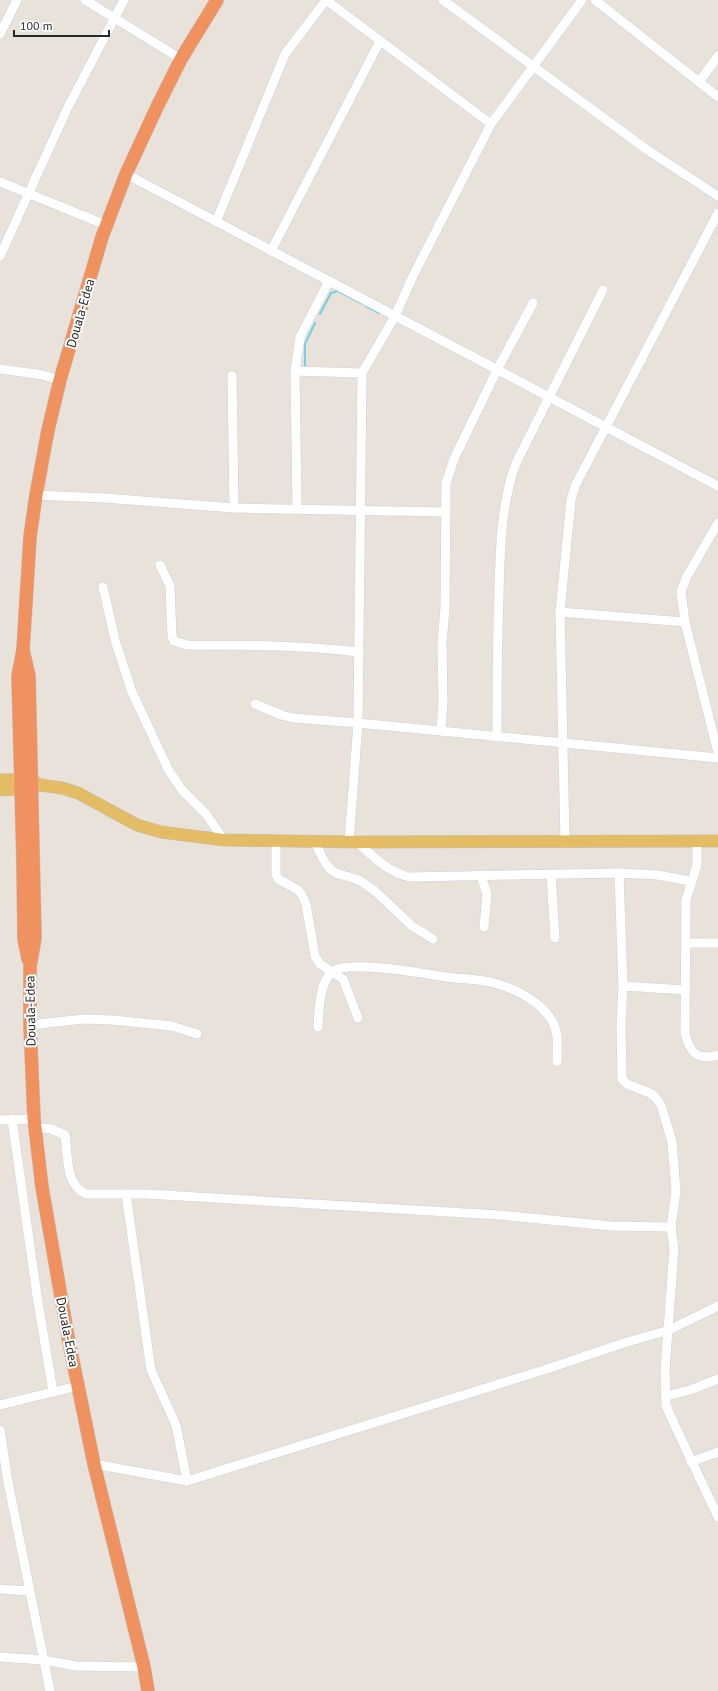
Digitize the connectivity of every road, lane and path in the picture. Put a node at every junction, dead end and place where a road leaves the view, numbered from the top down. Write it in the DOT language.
graph roads {
  1 [pos="17,0"];
  2 [pos="84,0"];
  3 [pos="124,0"];
  4 [pos="217,0"];
  5 [pos="443,0"];
  6 [pos="582,0"];
  7 [pos="595,0"];
  8 [pos="114,18"];
  9 [pos="0,34"];
  10 [pos="380,41"];
  11 [pos="718,56"];
  12 [pos="182,59"];
  13 [pos="533,66"];
  14 [pos="699,82"];
  15 [pos="718,96"];
  16 [pos="491,124"];
  17 [pos="126,174"];
  18 [pos="0,182"];
  19 [pos="29,193"];
  20 [pos="718,196"];
  21 [pos="718,213"];
  22 [pos="216,222"];
  23 [pos="106,225"];
  24 [pos="271,251"];
  25 [pos="0,256"];
  26 [pos="329,281"];
  27 [pos="603,290"];
  28 [pos="534,303"];
  29 [pos="395,316"];
  30 [pos="0,369"];
  31 [pos="497,370"];
  32 [pos="295,371"];
  33 [pos="362,373"];
  34 [pos="232,376"];
  35 [pos="60,380"];
  36 [pos="549,397"];
  37 [pos="606,427"];
  38 [pos="718,486"];
  39 [pos="36,495"];
  40 [pos="234,508"];
  41 [pos="296,508"];
  42 [pos="361,510"];
  43 [pos="446,512"];
  44 [pos="718,523"];
  45 [pos="160,565"];
  46 [pos="103,587"];
  47 [pos="560,612"];
  48 [pos="685,622"];
  49 [pos="359,652"];
  50 [pos="255,704"];
  51 [pos="358,723"];
  52 [pos="441,731"];
  53 [pos="497,737"];
  54 [pos="563,742"];
  55 [pos="718,753"];
  56 [pos="718,758"];
  57 [pos="0,780"];
  58 [pos="28,784"];
  59 [pos="0,790"];
  60 [pos="224,840"];
  61 [pos="565,841"];
  62 [pos="697,841"];
  63 [pos="718,841"];
  64 [pos="276,842"];
  65 [pos="315,842"];
  66 [pos="353,842"];
  67 [pos="619,873"];
  68 [pos="551,874"];
  69 [pos="481,876"];
  70 [pos="691,881"];
  71 [pos="484,927"];
  72 [pos="556,938"];
  73 [pos="433,939"];
  74 [pos="686,943"];
  75 [pos="718,943"];
  76 [pos="332,971"];
  77 [pos="623,986"];
  78 [pos="686,990"];
  79 [pos="358,1018"];
  80 [pos="30,1024"];
  81 [pos="318,1027"];
  82 [pos="197,1034"];
  83 [pos="718,1055"];
  84 [pos="557,1061"];
  85 [pos="12,1119"];
  86 [pos="0,1120"];
  87 [pos="34,1123"];
  88 [pos="126,1194"];
  89 [pos="671,1228"];
  90 [pos="718,1306"];
  91 [pos="669,1330"];
  92 [pos="718,1379"];
  93 [pos="78,1386"];
  94 [pos="54,1392"];
  95 [pos="666,1396"];
  96 [pos="0,1405"];
  97 [pos="0,1430"];
  98 [pos="718,1452"];
  99 [pos="691,1462"];
  100 [pos="94,1464"];
  101 [pos="187,1481"];
  102 [pos="718,1517"];
  103 [pos="0,1589"];
  104 [pos="29,1591"];
  105 [pos="0,1657"];
  106 [pos="43,1660"];
  107 [pos="144,1667"];
  108 [pos="50,1691"];
  109 [pos="148,1691"];
  1 -- 9 [label="street"];
  2 -- 8 [label="street"];
  3 -- 8 [label="street"];
  4 -- 12 [label="highway, Douala-Edea"];
  5 -- 13 [label="street"];
  6 -- 13 [label="street"];
  7 -- 14 [label="street"];
  8 -- 12 [label="street"];
  8 -- 19 [label="street"];
  10 -- 16 [label="street"];
  10 -- 22 [label="street"];
  10 -- 24 [label="street"];
  11 -- 14 [label="street"];
  12 -- 17 [label="highway, Douala-Edea"];
  13 -- 16 [label="street"];
  13 -- 20 [label="street"];
  14 -- 15 [label="street"];
  16 -- 29 [label="street"];
  17 -- 22 [label="street"];
  17 -- 23 [label="highway, Douala-Edea"];
  18 -- 19 [label="street"];
  19 -- 23 [label="street"];
  19 -- 25 [label="street"];
  21 -- 37 [label="street"];
  22 -- 24 [label="street"];
  23 -- 35 [label="highway, Douala-Edea"];
  24 -- 26 [label="street"];
  26 -- 29 [label="street"];
  26 -- 32 [label="street"];
  27 -- 36 [label="street"];
  28 -- 31 [label="street"];
  29 -- 31 [label="street"];
  29 -- 33 [label="street"];
  30 -- 35 [label="street"];
  31 -- 36 [label="street"];
  31 -- 43 [label="street"];
  32 -- 33 [label="street"];
  32 -- 41 [label="street"];
  33 -- 42 [label="street"];
  34 -- 40 [label="street"];
  35 -- 39 [label="highway, Douala-Edea"];
  36 -- 37 [label="street"];
  36 -- 53 [label="street"];
  37 -- 38 [label="street"];
  37 -- 47 [label="street"];
  39 -- 40 [label="street"];
  39 -- 58 [label="highway, Douala-Edea"];
  40 -- 41 [label="street"];
  41 -- 42 [label="street"];
  42 -- 43 [label="street"];
  42 -- 49 [label="street"];
  43 -- 52 [label="street"];
  44 -- 48 [label="street"];
  45 -- 49 [label="street"];
  46 -- 60 [label="street"];
  47 -- 48 [label="street"];
  47 -- 54 [label="street"];
  48 -- 55 [label="street"];
  49 -- 51 [label="street"];
  50 -- 51 [label="street"];
  51 -- 52 [label="street"];
  51 -- 66 [label="street"];
  52 -- 53 [label="street"];
  53 -- 54 [label="street"];
  54 -- 56 [label="street"];
  54 -- 61 [label="street"];
  57 -- 58 [label="main road"];
  58 -- 59 [label="main road"];
  58 -- 60 [label="main road"];
  58 -- 80 [label="highway, Douala-Edea"];
  60 -- 64 [label="main road"];
  61 -- 62 [label="main road"];
  61 -- 66 [label="main road"];
  62 -- 63 [label="main road"];
  62 -- 70 [label="street"];
  64 -- 65 [label="main road"];
  64 -- 76 [label="street"];
  65 -- 66 [label="main road"];
  65 -- 73 [label="street"];
  66 -- 69 [label="street"];
  67 -- 68 [label="street"];
  67 -- 70 [label="street"];
  67 -- 77 [label="street"];
  68 -- 69 [label="street"];
  68 -- 72 [label="street"];
  69 -- 71 [label="street"];
  70 -- 74 [label="street"];
  74 -- 75 [label="street"];
  74 -- 78 [label="street"];
  76 -- 79 [label="street"];
  76 -- 81 [label="street"];
  76 -- 84 [label="street"];
  77 -- 78 [label="street"];
  77 -- 89 [label="street"];
  78 -- 83 [label="street"];
  80 -- 82 [label="street"];
  80 -- 87 [label="highway, Douala-Edea"];
  85 -- 86 [label="street"];
  85 -- 87 [label="street"];
  85 -- 94 [label="street"];
  87 -- 88 [label="street"];
  87 -- 93 [label="highway, Douala-Edea"];
  88 -- 89 [label="street"];
  88 -- 101 [label="street"];
  89 -- 91 [label="street"];
  90 -- 91 [label="street"];
  91 -- 95 [label="street"];
  91 -- 101 [label="street"];
  92 -- 95 [label="street"];
  93 -- 94 [label="street"];
  93 -- 100 [label="highway, Douala-Edea"];
  94 -- 96 [label="street"];
  95 -- 99 [label="street"];
  97 -- 104 [label="street"];
  98 -- 99 [label="street"];
  99 -- 102 [label="street"];
  100 -- 101 [label="street"];
  100 -- 107 [label="highway, Douala-Edea"];
  103 -- 104 [label="street"];
  104 -- 106 [label="street"];
  105 -- 106 [label="street"];
  106 -- 107 [label="street"];
  106 -- 108 [label="street"];
  107 -- 109 [label="highway, Douala-Edea"];
}
